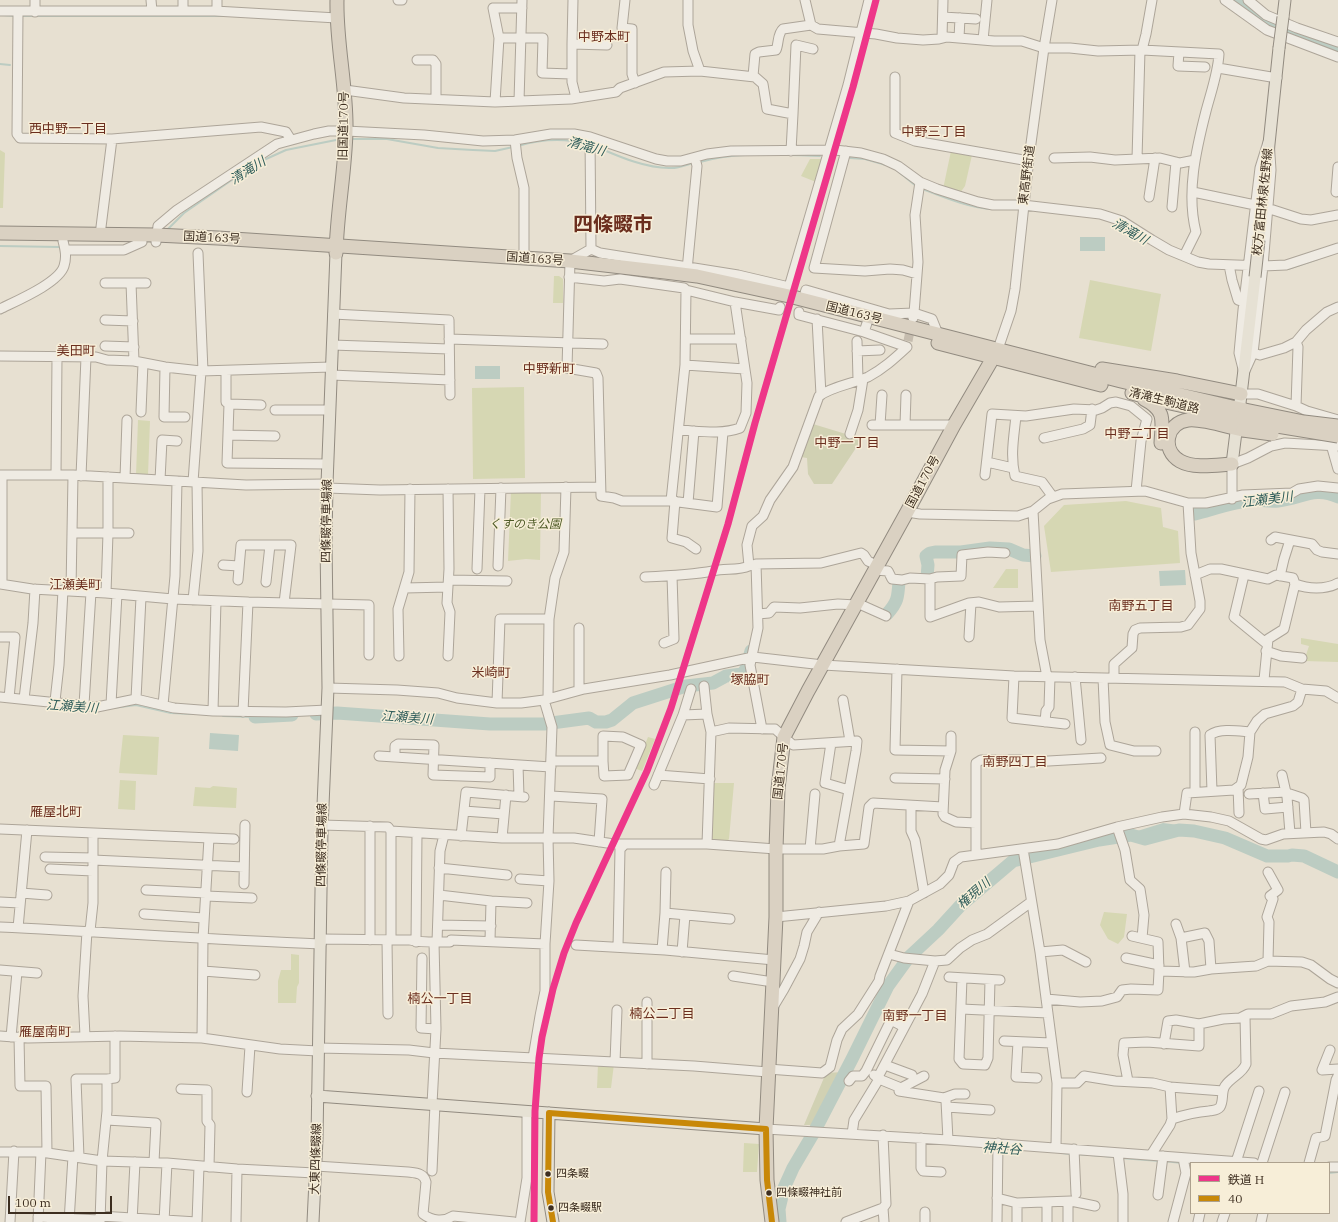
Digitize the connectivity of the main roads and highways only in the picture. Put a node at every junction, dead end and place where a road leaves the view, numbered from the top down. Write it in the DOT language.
graph roads {
  1 [pos="337,0"];
  2 [pos="1285,0"];
  3 [pos="0,233"];
  4 [pos="156,238"];
  5 [pos="0,240"];
  6 [pos="336,249"];
  7 [pos="569,269"];
  8 [pos="793,299"];
  9 [pos="995,354"];
  10 [pos="1059,365"];
  11 [pos="1132,393"];
  12 [pos="1241,415"];
  13 [pos="1338,426"];
  14 [pos="1336,441"];
  15 [pos="1232,464"];
  16 [pos="317,1096"];
  17 [pos="549,1113"];
  18 [pos="766,1129"];
  19 [pos="313,1222"];
  20 [pos="554,1222"];
  21 [pos="772,1222"];
  1 -- 6 [label="highway, 旧国道170号"];
  2 -- 12 [label="main road, 枚方富田林泉佐野線, bridge"];
  3 -- 4 [label="highway, 国道163号"];
  4 -- 5 [label="highway, 国道163号"];
  4 -- 6 [label="highway, 国道163号"];
  6 -- 7 [label="highway, 国道163号"];
  6 -- 7 [label="highway, 国道163号"];
  6 -- 16 [label="main road, 四條畷停車場線"];
  7 -- 8 [label="highway, 国道163号"];
  8 -- 9 [label="highway, 国道163号"];
  8 -- 9 [label="highway, 国道163号"];
  9 -- 10 [label="highway, 国道163号"];
  9 -- 11 [label="highway, 清滝生駒道路"];
  9 -- 18 [label="highway, 国道170号"];
  10 -- 12 [label="highway, 清滝生駒道路"];
  10 -- 12 [label="highway"];
  11 -- 12 [label="highway, 清滝生駒道路"];
  11 -- 15 [label="highway"];
  12 -- 13 [label="highway, 清滝生駒道路, bridge"];
  12 -- 14 [label="highway, 清滝生駒道路, bridge"];
  12 -- 15 [label="main road, 枚方富田林泉佐野線"];
  12 -- 15 [label="highway"];
  16 -- 17 [label="main road"];
  16 -- 19 [label="main road, 大東四條畷線"];
  17 -- 18 [label="main road"];
  17 -- 20 [label="main road"];
  18 -- 21 [label="highway, 国道170号"];
}
